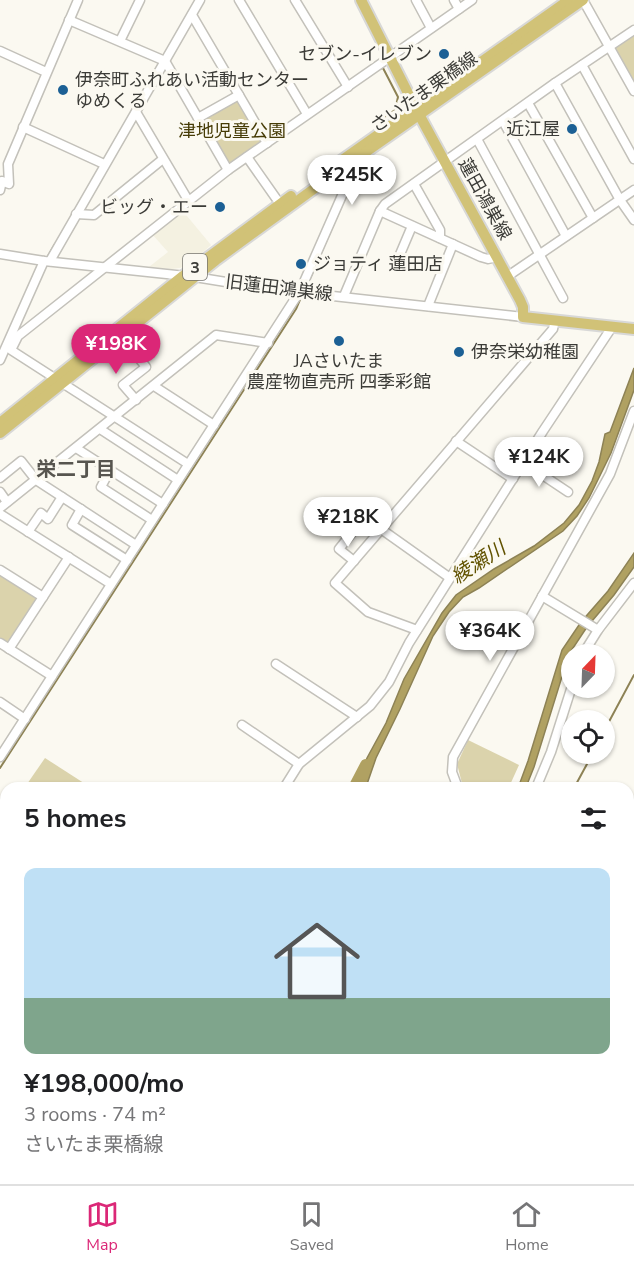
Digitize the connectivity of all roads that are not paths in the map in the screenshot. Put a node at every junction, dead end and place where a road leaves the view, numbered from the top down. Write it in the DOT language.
graph roads {
  1 [pos="78,0"];
  2 [pos="140,0"];
  3 [pos="200,0"];
  4 [pos="239,0"];
  5 [pos="296,0"];
  6 [pos="361,0"];
  7 [pos="416,0"];
  8 [pos="454,0"];
  9 [pos="472,0"];
  10 [pos="570,0"];
  11 [pos="583,0"];
  12 [pos="459,9"];
  13 [pos="192,15"];
  14 [pos="69,20"];
  15 [pos="431,28"];
  16 [pos="634,30"];
  17 [pos="120,41"];
  18 [pos="609,47"];
  19 [pos="0,51"];
  20 [pos="390,57"];
  21 [pos="165,61"];
  22 [pos="582,65"];
  23 [pos="46,72"];
  24 [pos="555,83"];
  25 [pos="348,87"];
  26 [pos="634,91"];
  27 [pos="239,95"];
  28 [pos="528,103"];
  29 [pos="417,111"];
  30 [pos="136,112"];
  31 [pos="307,114"];
  32 [pos="198,118"];
  33 [pos="503,121"];
  34 [pos="23,127"];
  35 [pos="477,139"];
  36 [pos="267,143"];
  37 [pos="247,157"];
  38 [pos="164,159"];
  39 [pos="634,159"];
  40 [pos="4,161"];
  41 [pos="101,162"];
  42 [pos="446,162"];
  43 [pos="349,165"];
  44 [pos="228,171"];
  45 [pos="1,184"];
  46 [pos="414,184"];
  47 [pos="634,190"];
  48 [pos="188,200"];
  49 [pos="620,200"];
  50 [pos="280,204"];
  51 [pos="380,212"];
  52 [pos="76,214"];
  53 [pos="593,219"];
  54 [pos="634,220"];
  55 [pos="412,226"];
  56 [pos="566,236"];
  57 [pos="440,238"];
  58 [pos="453,243"];
  59 [pos="0,254"];
  60 [pos="539,256"];
  61 [pos="497,257"];
  62 [pos="398,259"];
  63 [pos="47,261"];
  64 [pos="106,268"];
  65 [pos="183,276"];
  66 [pos="508,276"];
  67 [pos="195,278"];
  68 [pos="304,291"];
  69 [pos="344,296"];
  70 [pos="563,298"];
  71 [pos="428,306"];
  72 [pos="523,316"];
  73 [pos="555,320"];
  74 [pos="612,327"];
  75 [pos="634,329"];
  76 [pos="119,333"];
  77 [pos="11,343"];
  78 [pos="268,343"];
  79 [pos="0,360"];
  80 [pos="58,381"];
  81 [pos="153,386"];
  82 [pos="136,400"];
  83 [pos="634,411"];
  84 [pos="115,417"];
  85 [pos="0,423"];
  86 [pos="214,425"];
  87 [pos="100,429"];
  88 [pos="0,433"];
  89 [pos="456,441"];
  90 [pos="76,448"];
  91 [pos="523,462"];
  92 [pos="188,464"];
  93 [pos="110,470"];
  94 [pos="0,478"];
  95 [pos="513,479"];
  96 [pos="36,480"];
  97 [pos="178,480"];
  98 [pos="0,492"];
  99 [pos="568,492"];
  100 [pos="62,497"];
  101 [pos="163,504"];
  102 [pos="4,505"];
  103 [pos="81,509"];
  104 [pos="0,514"];
  105 [pos="367,514"];
  106 [pos="152,520"];
  107 [pos="381,529"];
  108 [pos="28,532"];
  109 [pos="136,545"];
  110 [pos="69,557"];
  111 [pos="127,560"];
  112 [pos="354,561"];
  113 [pos="0,570"];
  114 [pos="450,578"];
  115 [pos="634,583"];
  116 [pos="111,584"];
  117 [pos="542,596"];
  118 [pos="43,597"];
  119 [pos="595,628"];
  120 [pos="417,630"];
  121 [pos="0,643"];
  122 [pos="588,644"];
  123 [pos="9,649"];
  124 [pos="276,664"];
  125 [pos="52,676"];
  126 [pos="568,698"];
  127 [pos="0,702"];
  128 [pos="357,717"];
  129 [pos="25,719"];
  130 [pos="242,725"];
  131 [pos="1,754"];
  132 [pos="299,764"];
  133 [pos="288,782"];
  134 [pos="456,782"];
  135 [pos="538,782"];
  1 -- 14 [label="street"];
  2 -- 17 [label="street"];
  3 -- 13 [label="street"];
  4 -- 31 [label="street"];
  5 -- 25 [label="street"];
  6 -- 20 [label="main road, 蓮田鴻巣線"];
  7 -- 15 [label="street"];
  8 -- 12 [label="street"];
  9 -- 12 [label="street"];
  10 -- 29 [label="main road, さいたま栗橋線 / 3"];
  11 -- 18 [label="street"];
  11 -- 29 [label="main road, さいたま栗橋線 / 3"];
  12 -- 15 [label="street"];
  13 -- 21 [label="street"];
  13 -- 27 [label="street"];
  14 -- 17 [label="street"];
  14 -- 23 [label="street"];
  15 -- 20 [label="street"];
  16 -- 18 [label="street"];
  17 -- 21 [label="street"];
  18 -- 22 [label="street"];
  18 -- 26 [label="street"];
  19 -- 23 [label="street"];
  20 -- 25 [label="street"];
  20 -- 29 [label="main road, 蓮田鴻巣線"];
  21 -- 30 [label="street"];
  21 -- 32 [label="street"];
  22 -- 24 [label="street"];
  22 -- 39 [label="street"];
  23 -- 34 [label="street"];
  24 -- 28 [label="street"];
  24 -- 49 [label="street"];
  25 -- 31 [label="street"];
  27 -- 32 [label="street"];
  27 -- 36 [label="street"];
  28 -- 33 [label="street"];
  28 -- 53 [label="street"];
  29 -- 42 [label="main road, 蓮田鴻巣線"];
  29 -- 43 [label="main road, さいたま栗橋線 / 3"];
  29 -- 50 [label="main road, さいたま栗橋線 / 3"];
  30 -- 38 [label="street"];
  30 -- 41 [label="street"];
  31 -- 36 [label="street"];
  32 -- 44 [label="street"];
  33 -- 35 [label="street"];
  33 -- 56 [label="street"];
  34 -- 40 [label="street"];
  34 -- 41 [label="street"];
  35 -- 42 [label="street"];
  35 -- 60 [label="street"];
  36 -- 37 [label="street"];
  37 -- 44 [label="street"];
  37 -- 50 [label="street"];
  38 -- 48 [label="street"];
  38 -- 52 [label="street"];
  40 -- 45 [label="street"];
  41 -- 52 [label="street"];
  42 -- 46 [label="street"];
  42 -- 61 [label="main road, 蓮田鴻巣線"];
  43 -- 67 [label="main road, さいたま栗橋線 / 3"];
  43 -- 68 [label="street"];
  44 -- 48 [label="street"];
  46 -- 51 [label="street"];
  46 -- 57 [label="street"];
  47 -- 49 [label="street"];
  48 -- 64 [label="street"];
  49 -- 53 [label="street"];
  49 -- 54 [label="street"];
  50 -- 65 [label="main road, さいたま栗橋線 / 3"];
  51 -- 55 [label="street"];
  51 -- 69 [label="street"];
  52 -- 63 [label="street"];
  53 -- 56 [label="street"];
  55 -- 57 [label="street"];
  55 -- 62 [label="street"];
  56 -- 60 [label="street"];
  57 -- 58 [label="street"];
  58 -- 61 [label="street"];
  58 -- 71 [label="street"];
  59 -- 63 [label="street, 旧蓮田鴻巣線"];
  60 -- 66 [label="street"];
  60 -- 70 [label="street"];
  61 -- 66 [label="main road, 蓮田鴻巣線"];
  63 -- 64 [label="street, 旧蓮田鴻巣線"];
  63 -- 77 [label="street"];
  64 -- 65 [label="street, 旧蓮田鴻巣線"];
  64 -- 77 [label="street"];
  65 -- 67 [label="street, 旧蓮田鴻巣線"];
  65 -- 76 [label="main road, さいたま栗橋線 / 3"];
  66 -- 72 [label="main road, 蓮田鴻巣線"];
  67 -- 68 [label="street, 旧蓮田鴻巣線"];
  67 -- 76 [label="main road, さいたま栗橋線 / 3"];
  68 -- 69 [label="street, 旧蓮田鴻巣線"];
  68 -- 78 [label="street"];
  69 -- 71 [label="street, 旧蓮田鴻巣線"];
  71 -- 72 [label="street, 旧蓮田鴻巣線"];
  72 -- 73 [label="main road"];
  73 -- 74 [label="main road"];
  73 -- 89 [label="street"];
  74 -- 75 [label="main road"];
  74 -- 91 [label="street"];
  76 -- 80 [label="main road, さいたま栗橋線 / 3"];
  76 -- 82 [label="street"];
  77 -- 79 [label="street"];
  77 -- 80 [label="street"];
  78 -- 81 [label="street"];
  78 -- 86 [label="street"];
  80 -- 84 [label="street"];
  80 -- 85 [label="main road, さいたま栗橋線 / 3"];
  80 -- 88 [label="main road, さいたま栗橋線 / 3"];
  81 -- 82 [label="street"];
  81 -- 86 [label="street"];
  82 -- 84 [label="street"];
  83 -- 117 [label="street"];
  84 -- 87 [label="street"];
  84 -- 92 [label="street"];
  86 -- 92 [label="street"];
  87 -- 90 [label="street"];
  87 -- 97 [label="street"];
  89 -- 95 [label="street"];
  89 -- 107 [label="street"];
  90 -- 93 [label="street"];
  90 -- 96 [label="street"];
  91 -- 95 [label="street"];
  91 -- 99 [label="street"];
  92 -- 97 [label="street"];
  93 -- 101 [label="street"];
  93 -- 106 [label="street"];
  94 -- 96 [label="street"];
  95 -- 114 [label="street"];
  96 -- 100 [label="street"];
  96 -- 102 [label="street"];
  97 -- 101 [label="street"];
  98 -- 102 [label="street"];
  100 -- 103 [label="street"];
  100 -- 108 [label="street"];
  101 -- 106 [label="street"];
  103 -- 109 [label="street"];
  103 -- 111 [label="street"];
  104 -- 108 [label="street"];
  105 -- 112 [label="street"];
  106 -- 109 [label="street"];
  107 -- 112 [label="street"];
  107 -- 114 [label="street"];
  108 -- 110 [label="street"];
  109 -- 111 [label="street"];
  110 -- 116 [label="street"];
  110 -- 118 [label="street"];
  111 -- 116 [label="street"];
  112 -- 120 [label="street"];
  113 -- 118 [label="street"];
  114 -- 120 [label="street"];
  115 -- 119 [label="street"];
  116 -- 125 [label="street"];
  117 -- 119 [label="street"];
  117 -- 134 [label="street"];
  118 -- 123 [label="street"];
  119 -- 122 [label="street"];
  120 -- 128 [label="street"];
  121 -- 123 [label="street"];
  123 -- 125 [label="street"];
  124 -- 128 [label="street"];
  125 -- 129 [label="street"];
  126 -- 135 [label="street"];
  127 -- 129 [label="street"];
  128 -- 132 [label="street"];
  129 -- 131 [label="street"];
  130 -- 132 [label="street"];
  132 -- 133 [label="street"];
}
